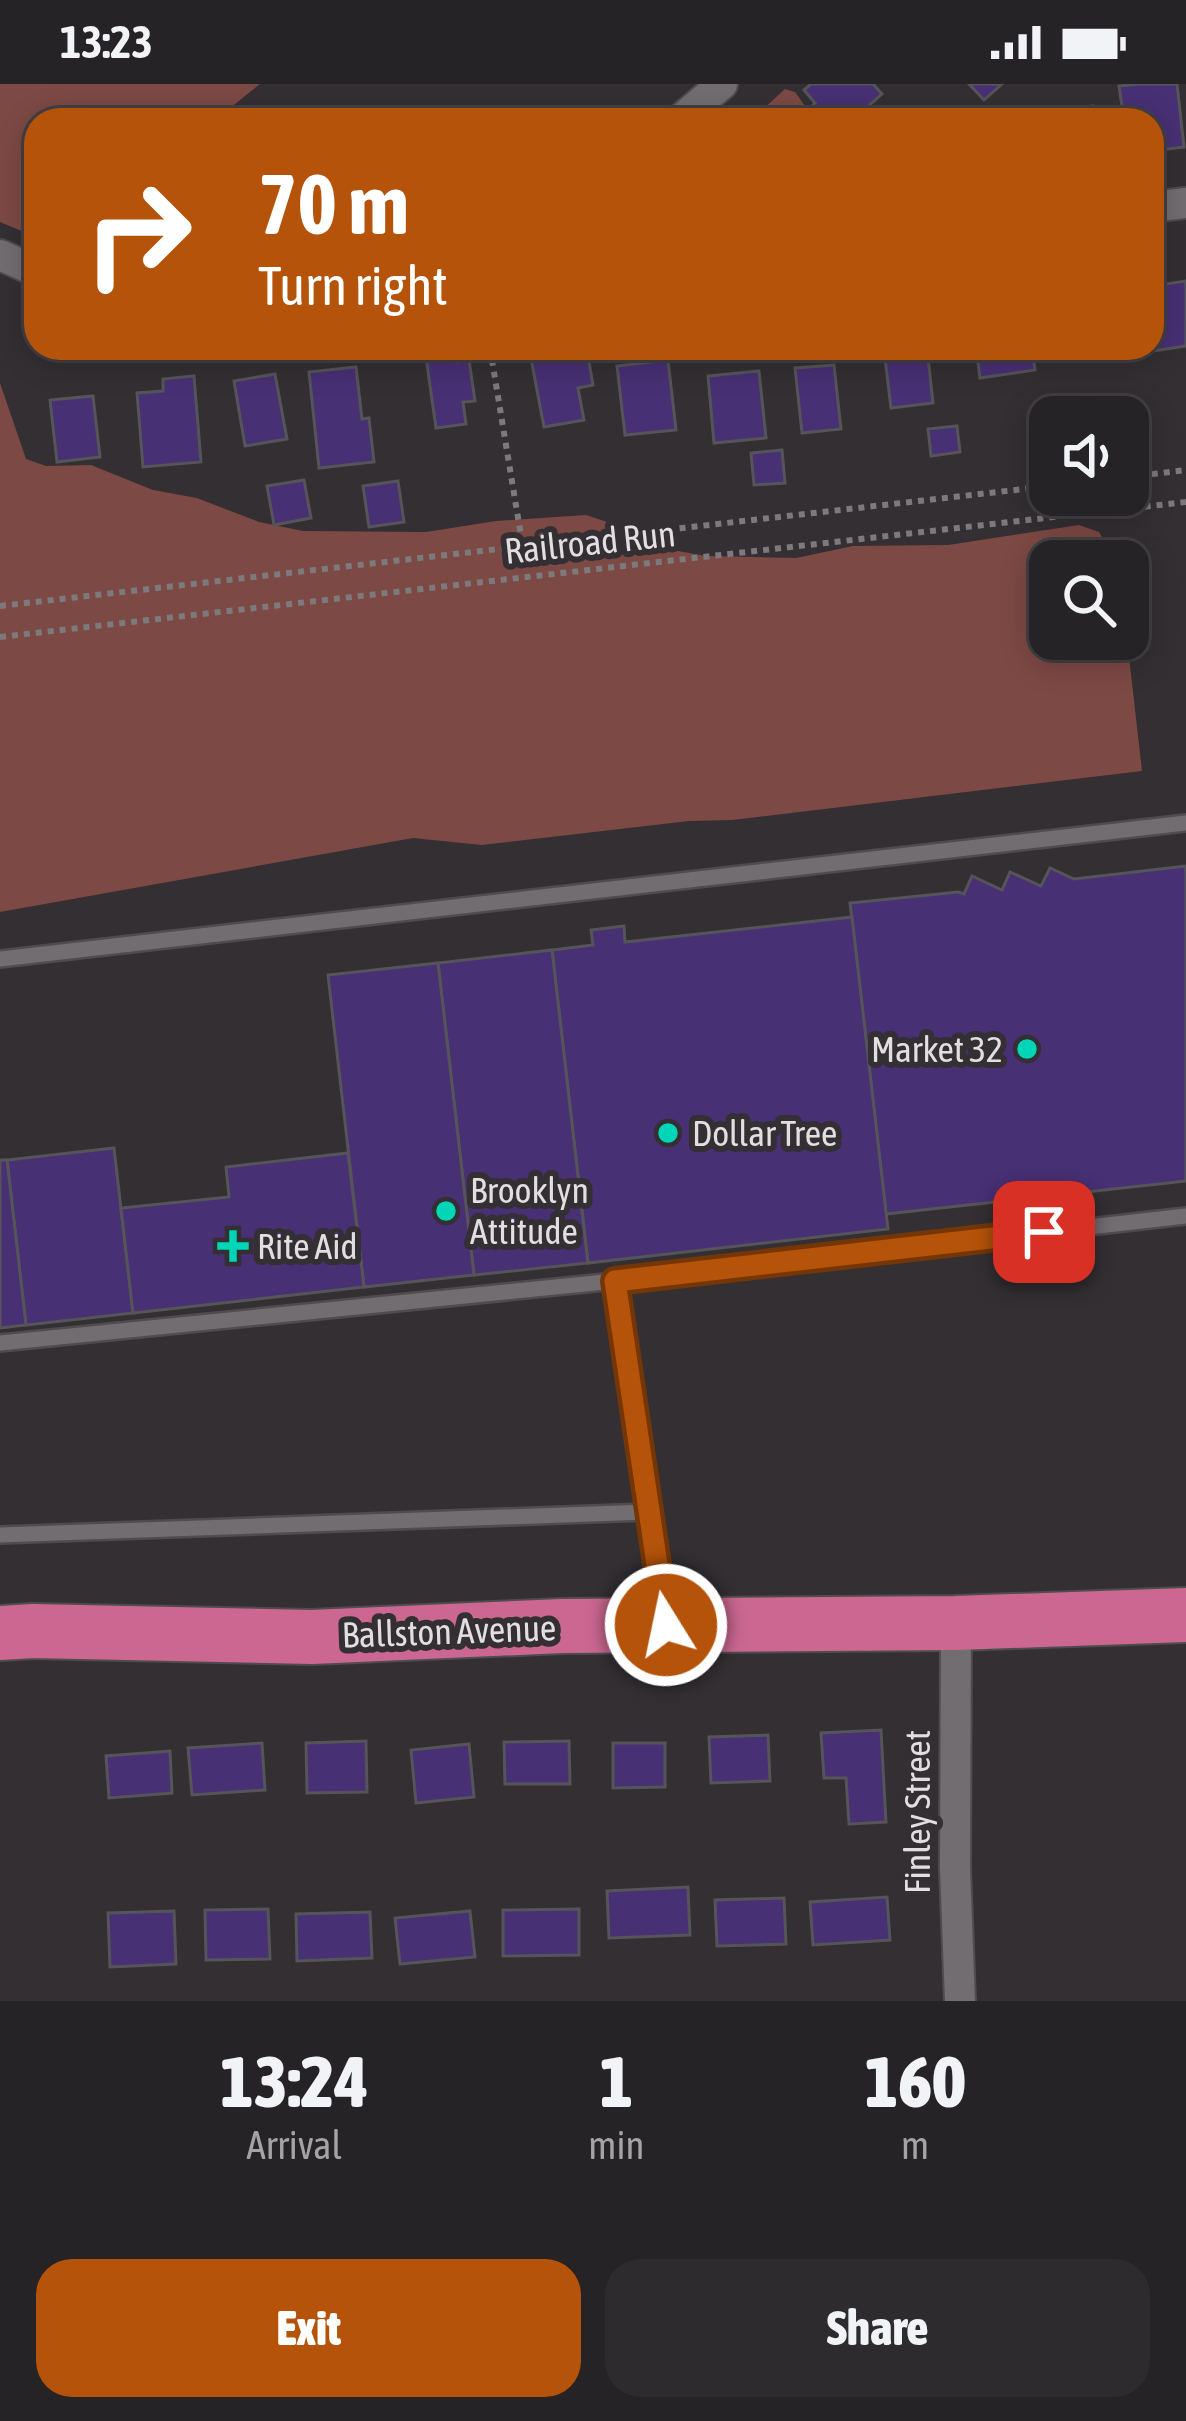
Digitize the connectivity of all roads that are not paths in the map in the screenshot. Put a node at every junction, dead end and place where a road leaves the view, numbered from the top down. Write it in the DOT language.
graph roads {
  1 [pos="722,84"];
  2 [pos="694,108"];
  3 [pos="1186,823"];
  4 [pos="0,959"];
  5 [pos="1186,1216"];
  6 [pos="615,1281"];
  7 [pos="0,1343"];
  8 [pos="647,1511"];
  9 [pos="0,1535"];
  10 [pos="1186,1616"];
  11 [pos="956,1624"];
  12 [pos="666,1625"];
  13 [pos="0,1633"];
  14 [pos="960,2001"];
  1 -- 2 [label="street"];
  3 -- 4 [label="lane"];
  5 -- 6 [label="lane"];
  6 -- 7 [label="lane"];
  6 -- 8 [label="lane"];
  8 -- 9 [label="lane"];
  8 -- 12 [label="lane"];
  10 -- 11 [label="highway, Ballston Avenue"];
  11 -- 12 [label="highway, Ballston Avenue"];
  11 -- 14 [label="street, Finley Street"];
  12 -- 13 [label="highway, Ballston Avenue"];
}
